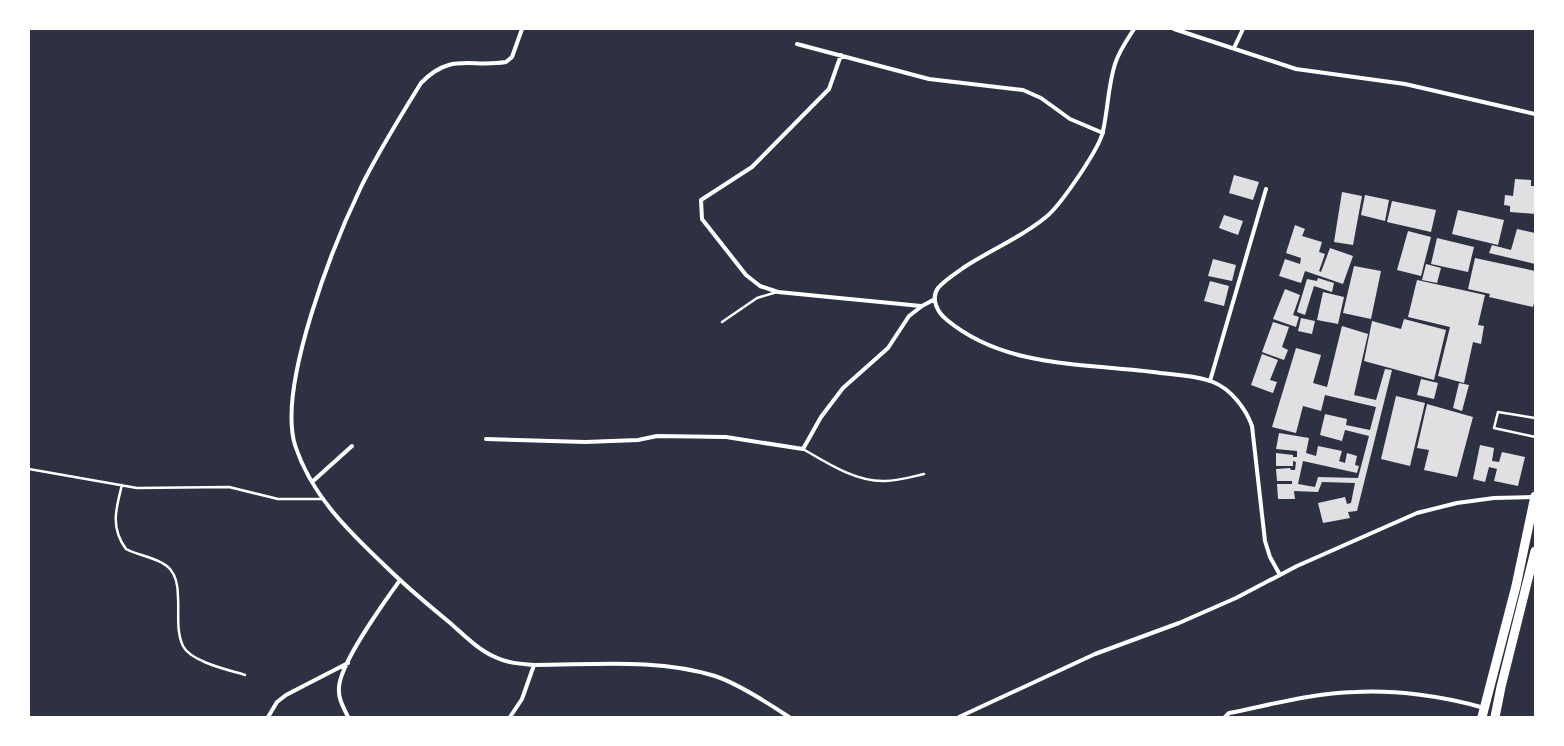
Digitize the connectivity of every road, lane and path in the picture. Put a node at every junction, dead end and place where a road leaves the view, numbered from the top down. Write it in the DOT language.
graph roads {
  1 [pos="522,29"];
  2 [pos="1134,29"];
  3 [pos="1174,29"];
  4 [pos="1243,29"];
  5 [pos="797,44"];
  6 [pos="1234,48"];
  7 [pos="841,56"];
  8 [pos="1535,114"];
  9 [pos="1103,133"];
  10 [pos="1266,189"];
  11 [pos="778,292"];
  12 [pos="935,298"];
  13 [pos="922,306"];
  14 [pos="722,322"];
  15 [pos="1210,381"];
  16 [pos="1535,418"];
  17 [pos="1535,437"];
  18 [pos="486,439"];
  19 [pos="352,446"];
  20 [pos="803,449"];
  21 [pos="29,469"];
  22 [pos="924,474"];
  23 [pos="312,482"];
  24 [pos="122,485"];
  25 [pos="1535,496"];
  26 [pos="323,499"];
  27 [pos="1535,551"];
  28 [pos="1280,575"];
  29 [pos="400,580"];
  30 [pos="348,663"];
  31 [pos="534,665"];
  32 [pos="245,674"];
  33 [pos="1483,712"];
  34 [pos="268,717"];
  35 [pos="348,717"];
  36 [pos="510,717"];
  37 [pos="789,717"];
  38 [pos="959,717"];
  39 [pos="1225,717"];
  40 [pos="1495,717"];
  1 -- 23 [label="street"];
  2 -- 9 [label="street"];
  3 -- 6 [label="street"];
  4 -- 6 [label="street"];
  5 -- 7 [label="street"];
  6 -- 8 [label="street"];
  7 -- 9 [label="street"];
  7 -- 11 [label="street"];
  9 -- 12 [label="street"];
  10 -- 15 [label="street"];
  11 -- 13 [label="street"];
  11 -- 14 [label="lane"];
  12 -- 13 [label="street"];
  12 -- 15 [label="street"];
  13 -- 20 [label="street"];
  15 -- 28 [label="street"];
  16 -- 17 [label="lane"];
  18 -- 20 [label="street"];
  19 -- 23 [label="street"];
  20 -- 22 [label="lane"];
  21 -- 24 [label="lane"];
  23 -- 26 [label="street"];
  24 -- 26 [label="lane"];
  24 -- 32 [label="lane"];
  25 -- 28 [label="street"];
  25 -- 33 [label="highway"];
  26 -- 29 [label="street"];
  27 -- 40 [label="highway"];
  28 -- 38 [label="street"];
  29 -- 30 [label="street"];
  29 -- 31 [label="street"];
  30 -- 34 [label="street"];
  30 -- 35 [label="street"];
  31 -- 36 [label="street"];
  31 -- 37 [label="street"];
  33 -- 39 [label="street"];
}
